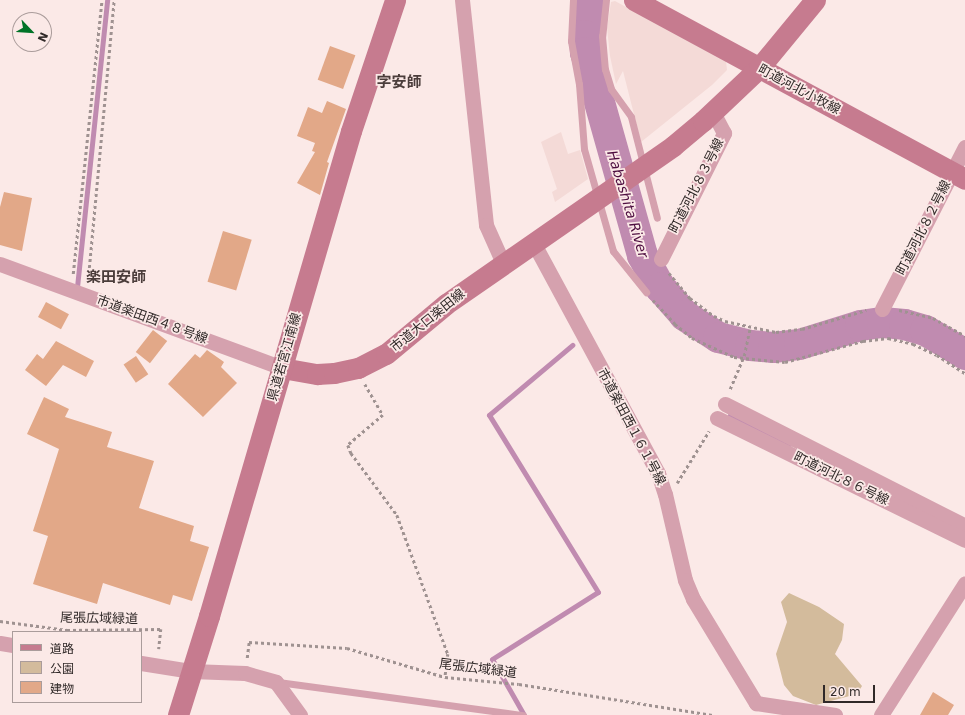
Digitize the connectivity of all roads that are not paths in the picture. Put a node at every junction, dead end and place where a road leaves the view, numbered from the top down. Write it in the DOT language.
graph roads {
  1 [pos="395,0"];
  2 [pos="462,0"];
  3 [pos="573,0"];
  4 [pos="606,0"];
  5 [pos="634,0"];
  6 [pos="815,0"];
  7 [pos="759,68"];
  8 [pos="713,112"];
  9 [pos="965,147"];
  10 [pos="643,167"];
  11 [pos="959,176"];
  12 [pos="598,197"];
  13 [pos="657,218"];
  14 [pos="533,242"];
  15 [pos="660,259"];
  16 [pos="503,263"];
  17 [pos="0,264"];
  18 [pos="646,292"];
  19 [pos="882,309"];
  20 [pos="282,368"];
  21 [pos="725,404"];
  22 [pos="717,418"];
  23 [pos="965,526"];
  24 [pos="965,540"];
  25 [pos="965,583"];
  26 [pos="0,644"];
  27 [pos="12,645"];
  28 [pos="142,663"];
  29 [pos="191,671"];
  30 [pos="276,682"];
  31 [pos="884,710"];
  32 [pos="178,715"];
  33 [pos="300,715"];
  34 [pos="520,715"];
  35 [pos="835,715"];
  1 -- 20 [label="street, 県道若宮江南線"];
  2 -- 16 [label="street"];
  3 -- 12 [label="lane"];
  4 -- 10 [label="lane"];
  5 -- 7 [label="street, 町道河北小牧線"];
  6 -- 7 [label="street, 市道大口楽田線"];
  7 -- 8 [label="street, 市道大口楽田線"];
  7 -- 11 [label="street, 町道河北小牧線"];
  8 -- 10 [label="street, 市道大口楽田線"];
  8 -- 15 [label="street, 町道河北８３号線"];
  9 -- 11 [label="street, 町道河北８２号線"];
  10 -- 12 [label="street, 市道大口楽田線"];
  10 -- 13 [label="lane"];
  11 -- 19 [label="street, 町道河北８２号線"];
  12 -- 14 [label="street, 市道大口楽田線"];
  12 -- 18 [label="lane"];
  14 -- 16 [label="street, 市道大口楽田線"];
  14 -- 35 [label="street, 市道楽田西１６１号線"];
  16 -- 20 [label="street, 市道大口楽田線"];
  17 -- 20 [label="street, 市道楽田西４８号線"];
  20 -- 29 [label="street, 県道若宮江南線"];
  21 -- 23 [label="street"];
  22 -- 24 [label="street, 町道河北８６号線"];
  25 -- 31 [label="street"];
  26 -- 27 [label="street"];
  28 -- 29 [label="street"];
  29 -- 30 [label="street"];
  29 -- 32 [label="street, 県道若宮江南線"];
  30 -- 33 [label="street"];
  30 -- 34 [label="lane"];
}
